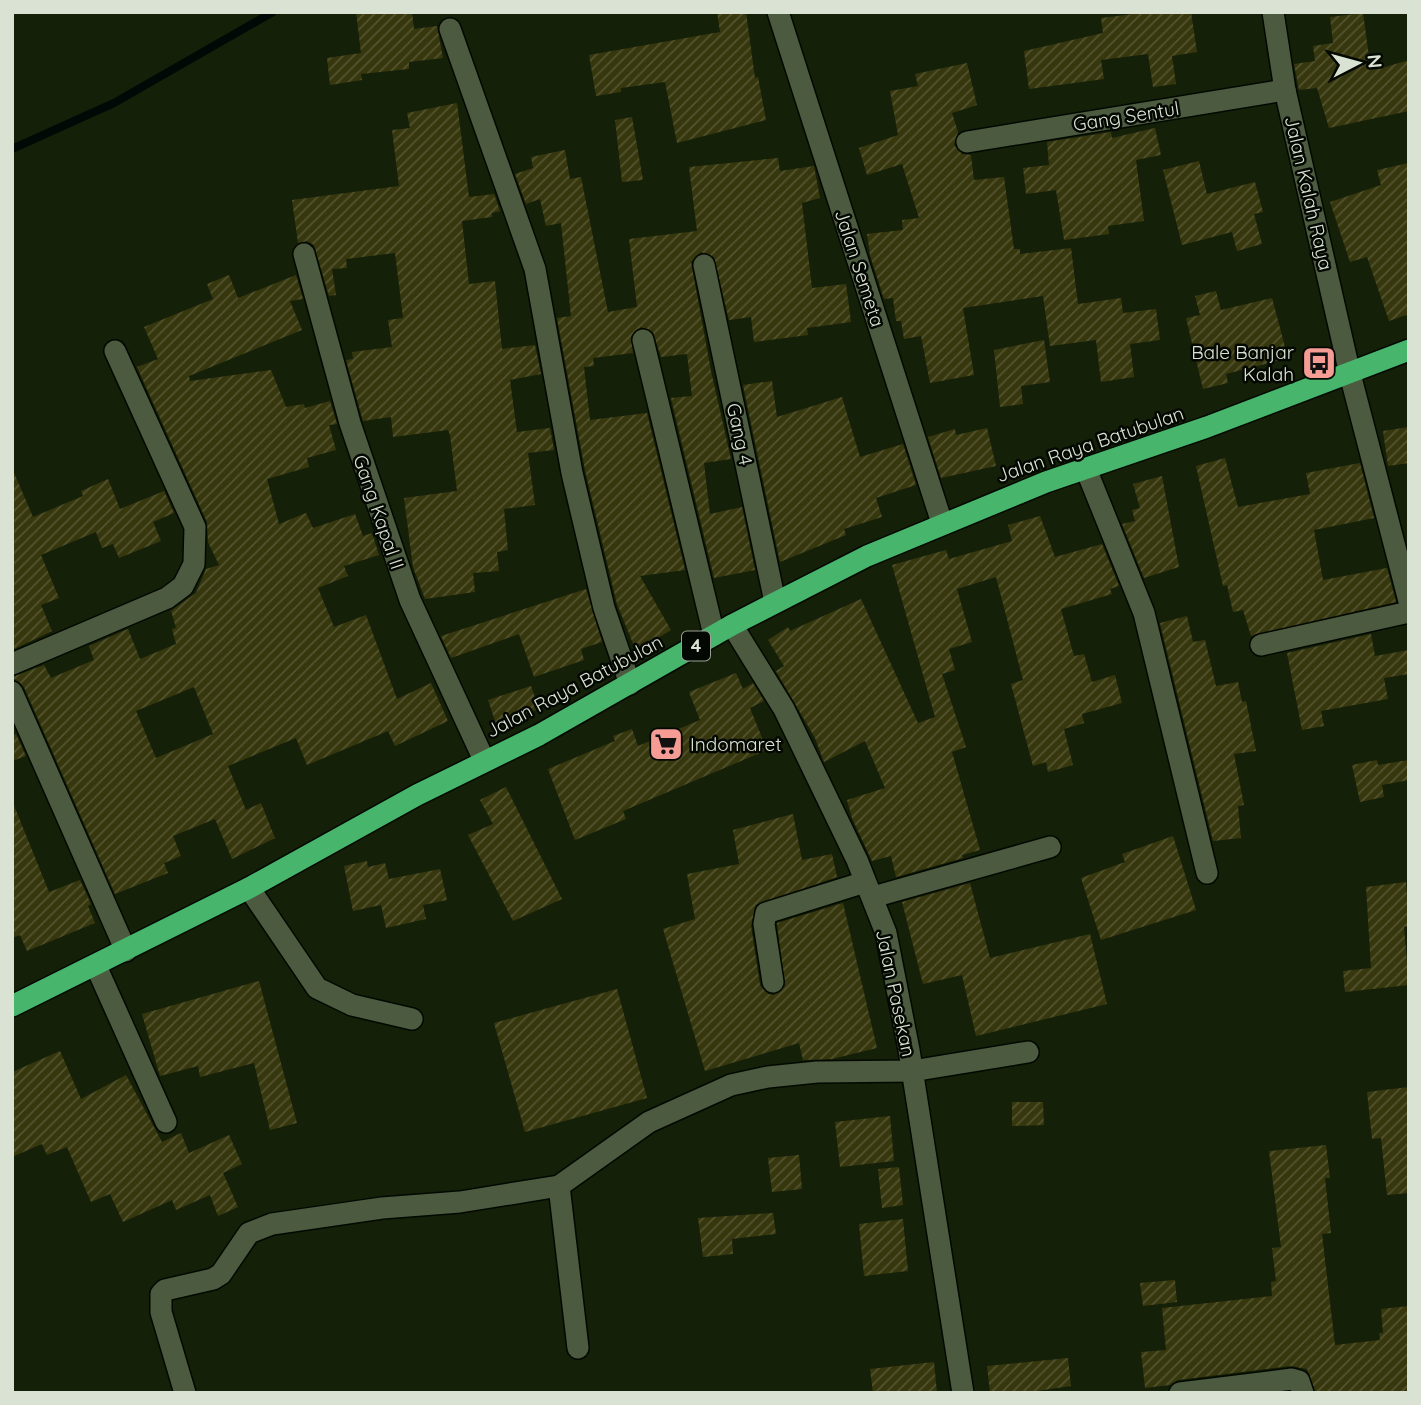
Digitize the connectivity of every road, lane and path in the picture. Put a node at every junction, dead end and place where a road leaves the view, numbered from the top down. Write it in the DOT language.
graph roads {
  1 [pos="778,12"];
  2 [pos="1273,12"];
  3 [pos="450,29"];
  4 [pos="1285,90"];
  5 [pos="967,142"];
  6 [pos="304,254"];
  7 [pos="704,265"];
  8 [pos="643,340"];
  9 [pos="1409,350"];
  10 [pos="115,351"];
  11 [pos="1350,374"];
  12 [pos="1086,469"];
  13 [pos="942,523"];
  14 [pos="1409,601"];
  15 [pos="775,602"];
  16 [pos="1409,612"];
  17 [pos="723,630"];
  18 [pos="1261,645"];
  19 [pos="12,664"];
  20 [pos="630,684"];
  21 [pos="12,692"];
  22 [pos="484,760"];
  23 [pos="1050,847"];
  24 [pos="1208,873"];
  25 [pos="249,888"];
  26 [pos="869,890"];
  27 [pos="126,951"];
  28 [pos="96,966"];
  29 [pos="773,982"];
  30 [pos="12,1006"];
  31 [pos="412,1020"];
  32 [pos="1028,1052"];
  33 [pos="911,1062"];
  34 [pos="166,1122"];
  35 [pos="559,1186"];
  36 [pos="578,1348"];
  37 [pos="185,1393"];
  38 [pos="963,1393"];
  39 [pos="1181,1393"];
  40 [pos="1303,1393"];
  1 -- 13 [label="street, Jalan Semeta"];
  2 -- 4 [label="street, Jalan Kalah Raya"];
  3 -- 20 [label="street"];
  4 -- 5 [label="street, Gang Sentul"];
  4 -- 11 [label="street, Jalan Kalah Raya"];
  6 -- 22 [label="street, Gang Kapal II"];
  7 -- 15 [label="street, Gang 4"];
  8 -- 17 [label="street, Jalan Pasekan"];
  9 -- 11 [label="highway, Jalan Raya Batubulan / 4"];
  10 -- 19 [label="street"];
  11 -- 12 [label="highway, Jalan Raya Batubulan / 4"];
  11 -- 14 [label="street, Jalan Kalah Raya"];
  12 -- 13 [label="highway, Jalan Raya Batubulan / 4"];
  12 -- 24 [label="street"];
  13 -- 15 [label="highway, Jalan Raya Batubulan / 4"];
  15 -- 17 [label="highway, Jalan Raya Batubulan / 4"];
  16 -- 18 [label="street"];
  17 -- 20 [label="highway, Jalan Raya Batubulan / 4"];
  17 -- 26 [label="street, Jalan Pasekan"];
  20 -- 22 [label="highway, Jalan Raya Batubulan / 4"];
  21 -- 27 [label="street"];
  22 -- 25 [label="highway, Jalan Raya Batubulan / 4"];
  23 -- 26 [label="street"];
  25 -- 27 [label="highway, Jalan Raya Batubulan / 4"];
  25 -- 31 [label="street"];
  26 -- 29 [label="street"];
  26 -- 33 [label="street, Jalan Pasekan"];
  27 -- 28 [label="highway, Jalan Raya Batubulan / 4"];
  28 -- 30 [label="highway, Jalan Raya Batubulan / 4"];
  28 -- 34 [label="street"];
  32 -- 33 [label="street"];
  33 -- 35 [label="street"];
  33 -- 38 [label="street, Jalan Pasekan"];
  35 -- 36 [label="street"];
  35 -- 37 [label="street"];
  39 -- 40 [label="street"];
}
